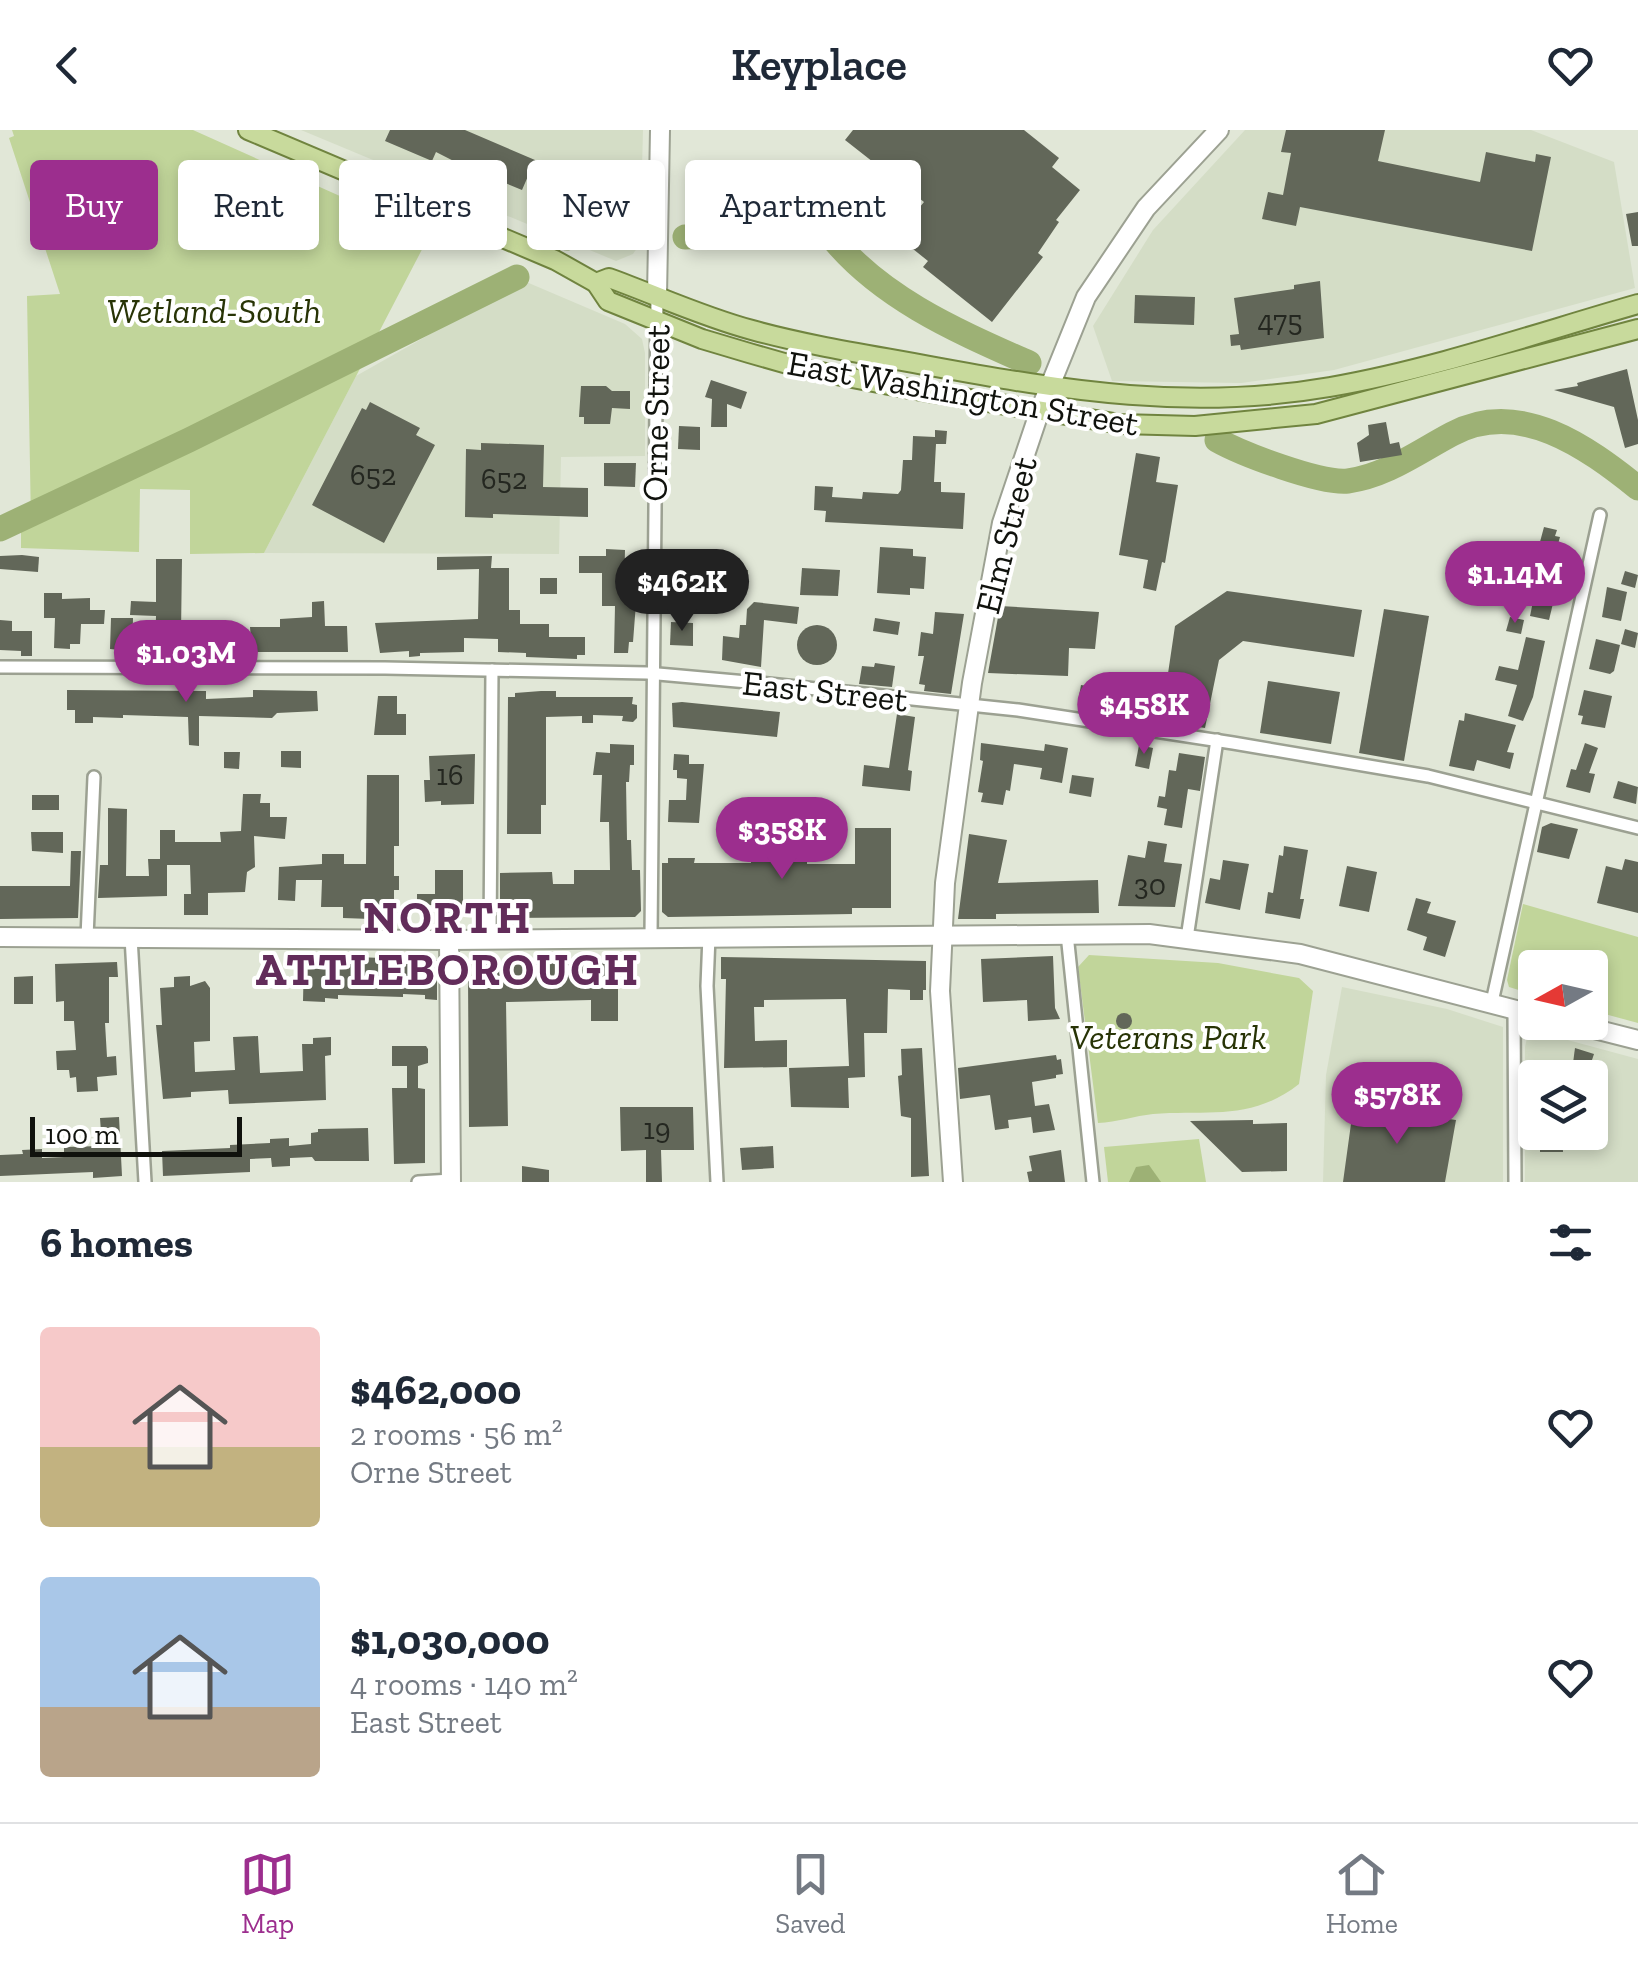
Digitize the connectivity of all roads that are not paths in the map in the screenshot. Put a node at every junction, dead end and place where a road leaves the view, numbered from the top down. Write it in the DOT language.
graph roads {
  1 [pos="248,130"];
  2 [pos="660,130"];
  3 [pos="1218,130"];
  4 [pos="596,283"];
  5 [pos="658,296"];
  6 [pos="1638,304"];
  7 [pos="657,322"];
  8 [pos="1638,328"];
  9 [pos="1050,384"];
  10 [pos="1039,413"];
  11 [pos="1600,515"];
  12 [pos="0,666"];
  13 [pos="492,670"];
  14 [pos="654,674"];
  15 [pos="969,706"];
  16 [pos="1216,740"];
  17 [pos="94,777"];
  18 [pos="1535,802"];
  19 [pos="1638,828"];
  20 [pos="1067,934"];
  21 [pos="652,936"];
  22 [pos="709,936"];
  23 [pos="943,936"];
  24 [pos="131,937"];
  25 [pos="0,938"];
  26 [pos="87,938"];
  27 [pos="490,938"];
  28 [pos="1187,938"];
  29 [pos="450,940"];
  30 [pos="1492,1002"];
  31 [pos="1514,1009"];
  32 [pos="1518,1010"];
  33 [pos="1608,1032"];
  34 [pos="1638,1040"];
  35 [pos="451,1181"];
  36 [pos="145,1182"];
  37 [pos="418,1182"];
  38 [pos="716,1182"];
  39 [pos="953,1182"];
  40 [pos="1093,1182"];
  41 [pos="1515,1182"];
  1 -- 4 [label="main road, East Washington Street"];
  2 -- 5 [label="main road, Orne Street"];
  3 -- 9 [label="main road, Elm Street"];
  4 -- 5 [label="main road, East Washington Street"];
  4 -- 7 [label="main road, East Washington Street"];
  5 -- 7 [label="street, Orne Street"];
  5 -- 9 [label="main road, East Washington Street"];
  6 -- 9 [label="main road, East Washington Street"];
  7 -- 10 [label="main road, East Washington Street"];
  7 -- 14 [label="street, Orne Street"];
  8 -- 10 [label="main road, East Washington Street"];
  9 -- 10 [label="main road, Elm Street"];
  10 -- 15 [label="main road, Elm Street"];
  11 -- 18 [label="street"];
  12 -- 13 [label="street, East Street"];
  13 -- 14 [label="street, East Street"];
  13 -- 27 [label="street"];
  14 -- 15 [label="street, East Street"];
  14 -- 21 [label="street, Orne Street"];
  15 -- 16 [label="street, East Street"];
  15 -- 23 [label="main road, Elm Street"];
  16 -- 18 [label="street, East Street"];
  16 -- 28 [label="street"];
  17 -- 26 [label="street"];
  18 -- 19 [label="street, East Street"];
  18 -- 30 [label="street"];
  20 -- 23 [label="main road"];
  20 -- 28 [label="main road"];
  20 -- 40 [label="street"];
  21 -- 22 [label="main road"];
  21 -- 27 [label="main road"];
  22 -- 23 [label="main road"];
  22 -- 38 [label="street"];
  23 -- 39 [label="main road, Elm Street"];
  24 -- 26 [label="main road"];
  24 -- 29 [label="main road"];
  24 -- 36 [label="street"];
  25 -- 26 [label="main road"];
  27 -- 29 [label="main road"];
  28 -- 30 [label="main road"];
  29 -- 35 [label="main road"];
  30 -- 31 [label="main road"];
  31 -- 32 [label="main road"];
  31 -- 41 [label="street"];
  33 -- 34 [label="main road"];
  35 -- 37 [label="street"];
}
